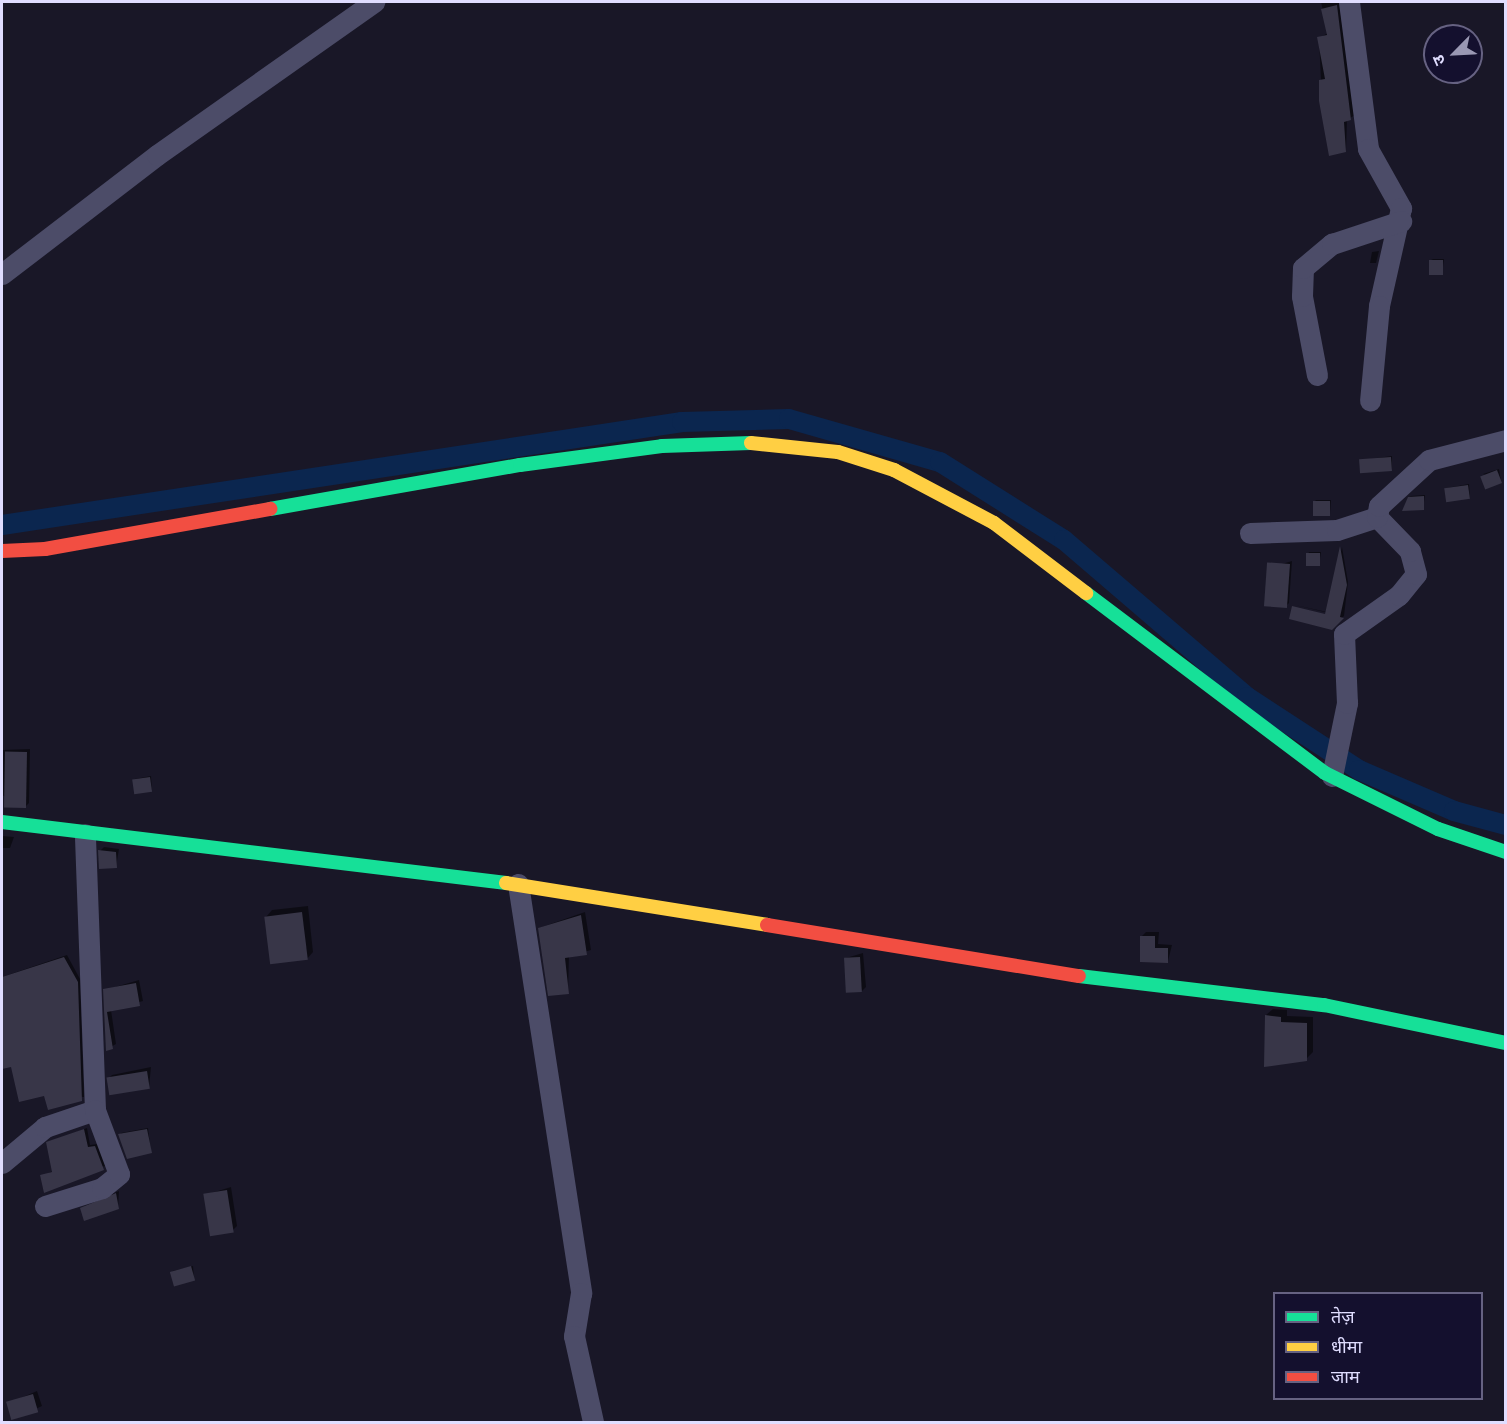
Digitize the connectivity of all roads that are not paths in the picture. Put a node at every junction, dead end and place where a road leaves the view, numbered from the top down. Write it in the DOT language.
graph roads {
  1 [pos="374,2"];
  2 [pos="1349,2"];
  3 [pos="1401,220"];
  4 [pos="2,274"];
  5 [pos="1317,375"];
  6 [pos="1370,401"];
  7 [pos="1506,440"];
  8 [pos="1377,517"];
  9 [pos="1250,533"];
  10 [pos="2,551"];
  11 [pos="1332,772"];
  12 [pos="2,822"];
  13 [pos="85,834"];
  14 [pos="1506,852"];
  15 [pos="518,884"];
  16 [pos="1506,1043"];
  17 [pos="95,1110"];
  18 [pos="2,1163"];
  19 [pos="45,1206"];
  20 [pos="593,1422"];
  1 -- 4 [label="street"];
  2 -- 3 [label="street"];
  3 -- 5 [label="street"];
  3 -- 6 [label="street"];
  7 -- 8 [label="street"];
  8 -- 9 [label="street"];
  8 -- 11 [label="street"];
  10 -- 11 [label="street"];
  11 -- 14 [label="street"];
  12 -- 13 [label="street"];
  13 -- 15 [label="street"];
  13 -- 17 [label="street"];
  15 -- 16 [label="street"];
  15 -- 20 [label="street"];
  17 -- 18 [label="street"];
  17 -- 19 [label="street"];
}
